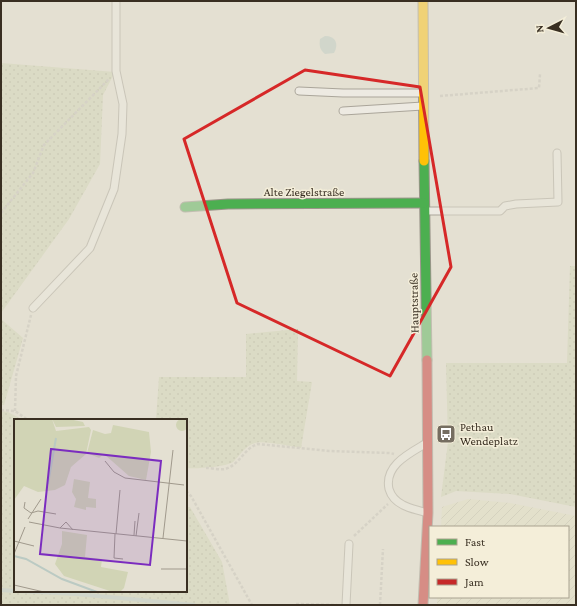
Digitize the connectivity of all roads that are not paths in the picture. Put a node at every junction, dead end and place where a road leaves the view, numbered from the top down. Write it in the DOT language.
graph roads {
  1 [pos="116,1"];
  2 [pos="423,1"];
  3 [pos="299,91"];
  4 [pos="423,99"];
  5 [pos="344,111"];
  6 [pos="557,153"];
  7 [pos="185,207"];
  8 [pos="424,207"];
  9 [pos="33,308"];
  10 [pos="428,441"];
  11 [pos="428,513"];
  12 [pos="349,544"];
  13 [pos="346,605"];
  14 [pos="422,605"];
  1 -- 9 [label="lane"];
  2 -- 4 [label="main road, Hauptstraße"];
  3 -- 4 [label="lane"];
  4 -- 5 [label="lane"];
  4 -- 8 [label="main road, Hauptstraße"];
  6 -- 8 [label="lane"];
  7 -- 8 [label="main road, Alte Ziegelstraße"];
  8 -- 10 [label="main road, Hauptstraße"];
  10 -- 11 [label="main road, Hauptstraße"];
  10 -- 11 [label="lane"];
  11 -- 14 [label="main road, Hauptstraße"];
  12 -- 13 [label="lane"];
}
